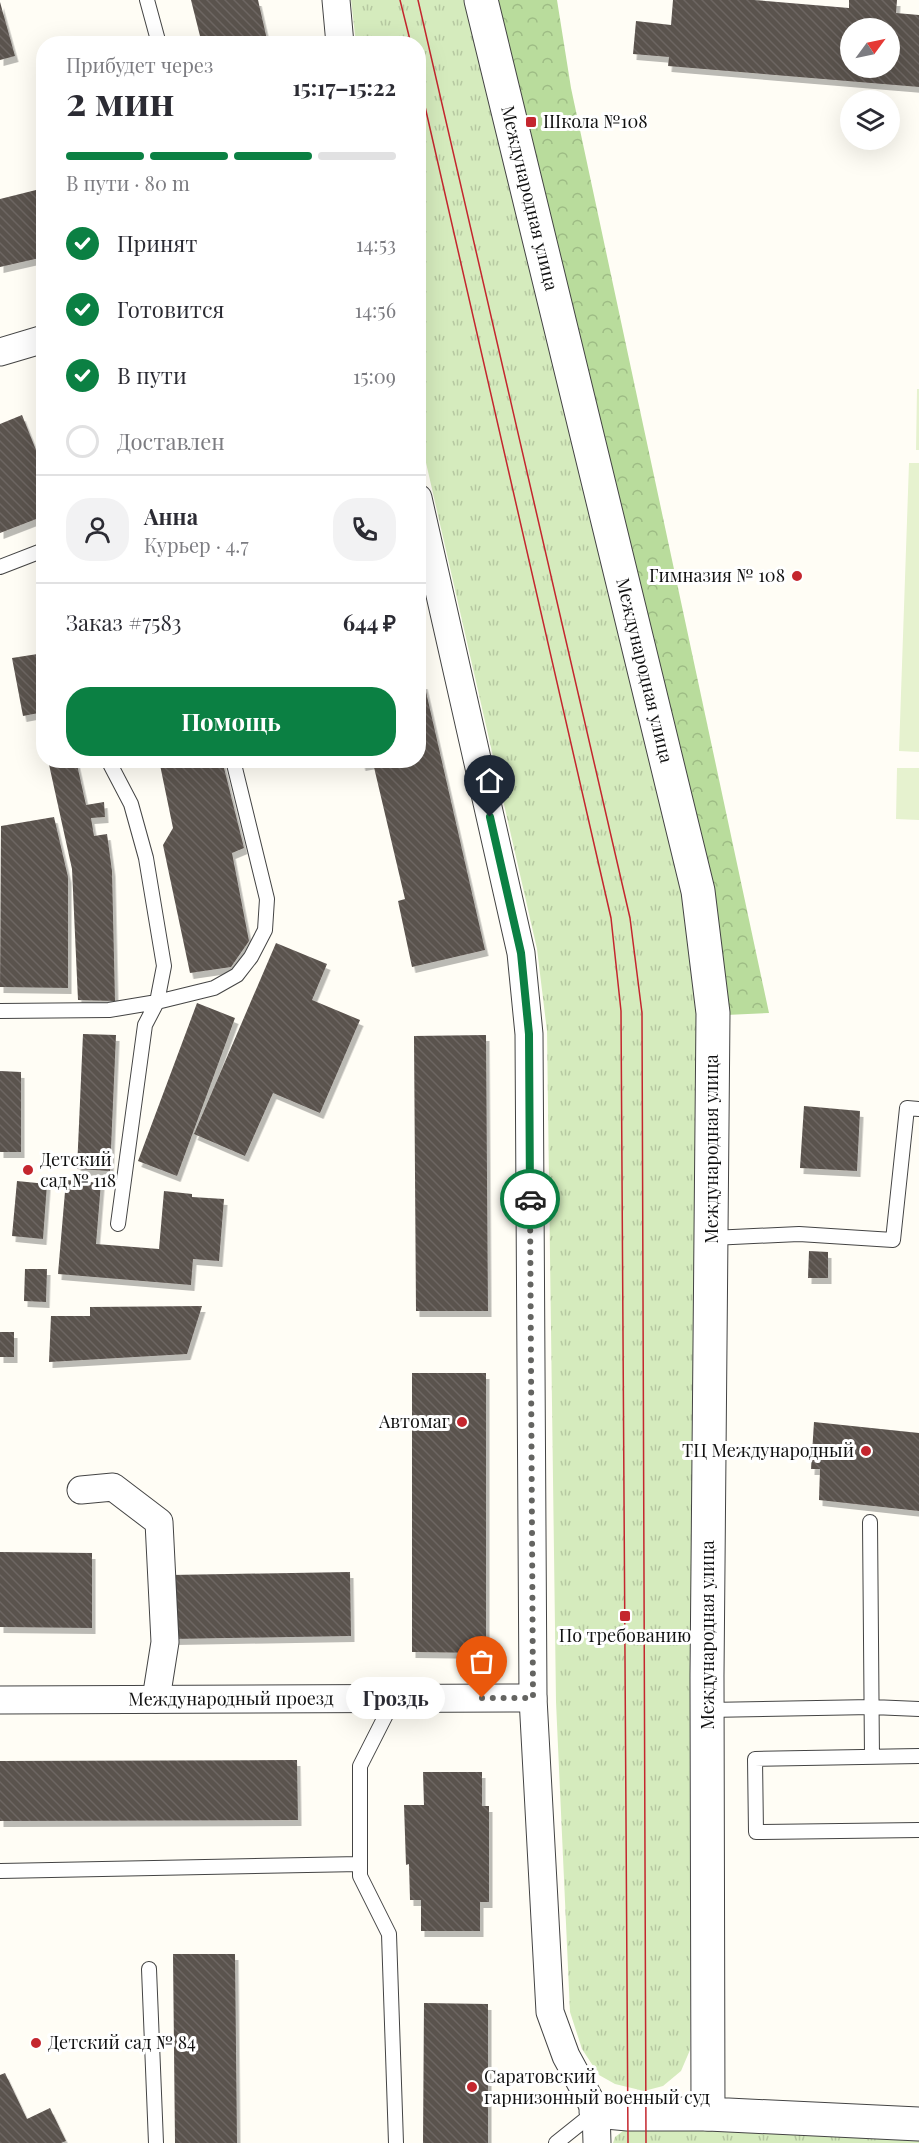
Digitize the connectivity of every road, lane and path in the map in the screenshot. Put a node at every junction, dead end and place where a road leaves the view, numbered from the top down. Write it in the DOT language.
graph roads {
  1 [pos="147,0"];
  2 [pos="336,0"];
  3 [pos="481,0"];
  4 [pos="157,36"];
  5 [pos="339,36"];
  6 [pos="36,341"];
  7 [pos="0,352"];
  8 [pos="426,533"];
  9 [pos="36,553"];
  10 [pos="0,567"];
  11 [pos="112,768"];
  12 [pos="236,768"];
  13 [pos="156,1002"];
  14 [pos="0,1011"];
  15 [pos="919,1109"];
  16 [pos="118,1224"];
  17 [pos="712,1238"];
  18 [pos="81,1490"];
  19 [pos="870,1522"];
  20 [pos="533,1698"];
  21 [pos="156,1699"];
  22 [pos="393,1699"];
  23 [pos="0,1700"];
  24 [pos="872,1707"];
  25 [pos="919,1709"];
  26 [pos="707,1710"];
  27 [pos="919,1756"];
  28 [pos="872,1757"];
  29 [pos="919,1830"];
  30 [pos="360,1864"];
  31 [pos="0,1871"];
  32 [pos="149,1969"];
  33 [pos="708,2114"];
  34 [pos="919,2124"];
  35 [pos="597,2127"];
  36 [pos="156,2143"];
  37 [pos="396,2143"];
  38 [pos="556,2143"];
  1 -- 4 [label="lane"];
  2 -- 5 [label="street"];
  3 -- 17 [label="street, Международная улица"];
  6 -- 7 [label="street"];
  8 -- 20 [label="street"];
  9 -- 10 [label="lane"];
  11 -- 13 [label="lane"];
  12 -- 13 [label="lane"];
  13 -- 14 [label="lane"];
  13 -- 16 [label="lane"];
  15 -- 17 [label="lane"];
  17 -- 26 [label="street, Международная улица"];
  18 -- 21 [label="street"];
  19 -- 24 [label="lane"];
  20 -- 22 [label="street, Международный проезд"];
  20 -- 35 [label="street"];
  21 -- 22 [label="street, Международный проезд"];
  21 -- 23 [label="street, Международный проезд"];
  22 -- 30 [label="lane"];
  24 -- 25 [label="lane"];
  24 -- 26 [label="lane"];
  24 -- 28 [label="lane"];
  26 -- 33 [label="street, Международная улица"];
  27 -- 28 [label="lane"];
  28 -- 29 [label="lane"];
  30 -- 31 [label="lane"];
  30 -- 37 [label="lane"];
  32 -- 36 [label="lane"];
  33 -- 34 [label="street"];
  33 -- 35 [label="street"];
  35 -- 38 [label="lane"];
}
